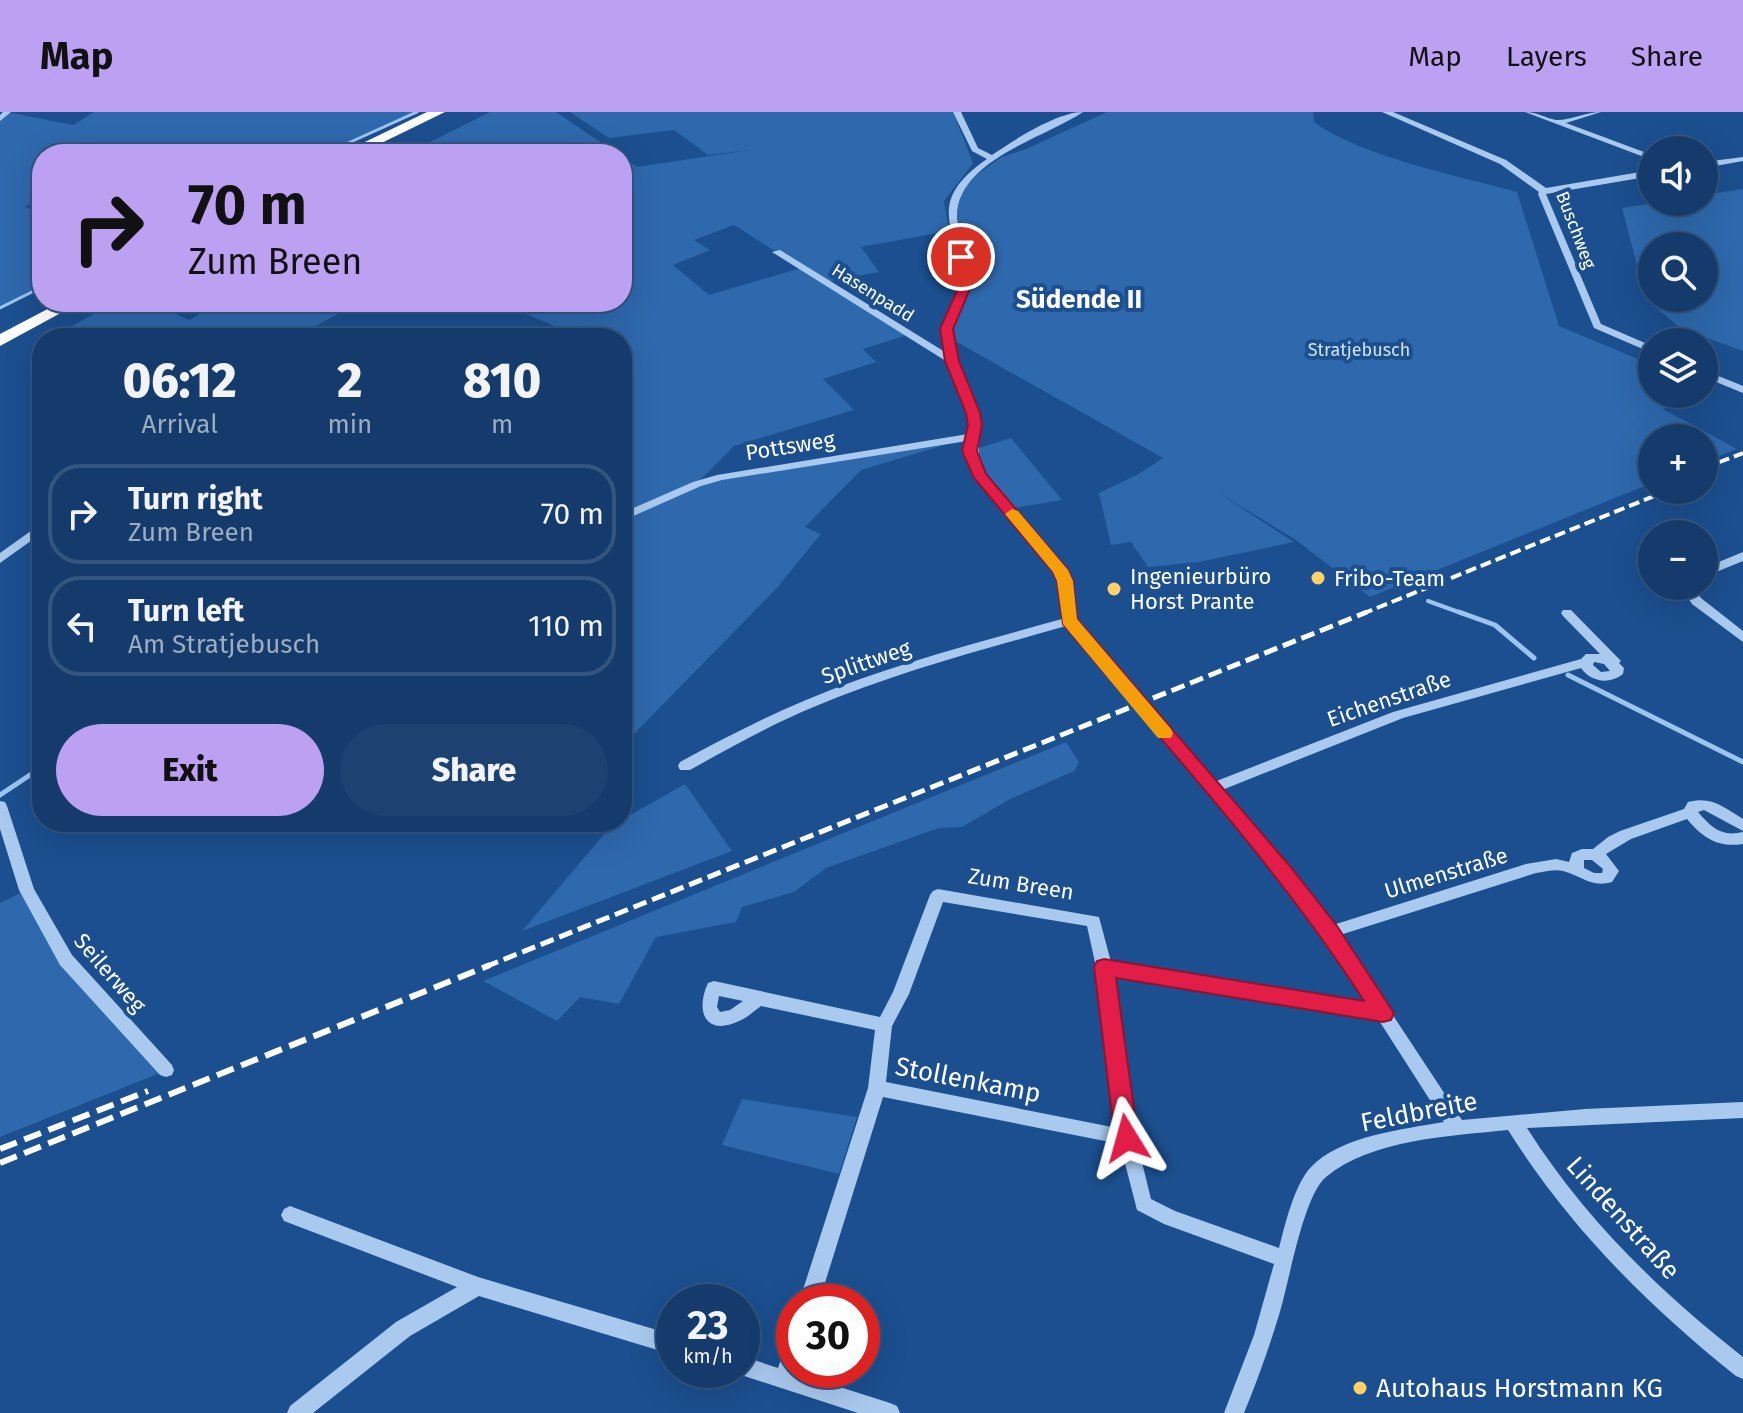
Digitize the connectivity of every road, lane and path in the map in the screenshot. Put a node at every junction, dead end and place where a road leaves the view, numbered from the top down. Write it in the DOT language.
graph roads {
  1 [pos="7,112"];
  2 [pos="957,112"];
  3 [pos="1079,112"];
  4 [pos="1386,112"];
  5 [pos="1529,112"];
  6 [pos="1597,112"];
  7 [pos="444,114"];
  8 [pos="0,119"];
  9 [pos="1558,123"];
  10 [pos="371,144"];
  11 [pos="386,144"];
  12 [pos="1638,153"];
  13 [pos="993,159"];
  14 [pos="1743,159"];
  15 [pos="1718,163"];
  16 [pos="1638,175"];
  17 [pos="1544,191"];
  18 [pos="777,252"];
  19 [pos="32,311"];
  20 [pos="54,312"];
  21 [pos="0,328"];
  22 [pos="0,341"];
  23 [pos="1638,344"];
  24 [pos="952,361"];
  25 [pos="1718,379"];
  26 [pos="1743,390"];
  27 [pos="971,437"];
  28 [pos="632,513"];
  29 [pos="32,535"];
  30 [pos="1743,556"];
  31 [pos="0,559"];
  32 [pos="1718,567"];
  33 [pos="1695,600"];
  34 [pos="1567,613"];
  35 [pos="1069,621"];
  36 [pos="1743,638"];
  37 [pos="685,766"];
  38 [pos="1211,789"];
  39 [pos="0,806"];
  40 [pos="1690,813"];
  41 [pos="1743,826"];
  42 [pos="1743,838"];
  43 [pos="1597,855"];
  44 [pos="1576,868"];
  45 [pos="1330,932"];
  46 [pos="1104,967"];
  47 [pos="759,998"];
  48 [pos="1383,1013"];
  49 [pos="884,1025"];
  50 [pos="166,1070"];
  51 [pos="877,1088"];
  52 [pos="1743,1110"];
  53 [pos="1513,1122"];
  54 [pos="1457,1127"];
  55 [pos="1127,1138"];
  56 [pos="290,1215"];
  57 [pos="1285,1259"];
  58 [pos="815,1284"];
  59 [pos="478,1286"];
  60 [pos="656,1340"];
  61 [pos="1743,1369"];
  62 [pos="810,1388"];
  63 [pos="297,1413"];
  64 [pos="890,1413"];
  65 [pos="1234,1413"];
  1 -- 8 [label="street"];
  2 -- 13 [label="street"];
  3 -- 13 [label="street"];
  4 -- 17 [label="street"];
  5 -- 9 [label="street"];
  6 -- 9 [label="street"];
  7 -- 10 [label="highway"];
  7 -- 11 [label="highway"];
  9 -- 12 [label="street"];
  13 -- 24 [label="street"];
  14 -- 15 [label="street"];
  16 -- 17 [label="street, Buschweg"];
  17 -- 23 [label="street, Buschweg"];
  18 -- 24 [label="street, Hasenpadd"];
  19 -- 21 [label="highway"];
  20 -- 22 [label="highway"];
  24 -- 27 [label="street"];
  25 -- 26 [label="street"];
  27 -- 28 [label="street, Pottsweg"];
  27 -- 35 [label="street"];
  29 -- 31 [label="street"];
  30 -- 32 [label="street"];
  33 -- 36 [label="street"];
  34 -- 38 [label="street, Eichenstraße"];
  35 -- 37 [label="street, Splittweg"];
  35 -- 38 [label="street"];
  38 -- 45 [label="street"];
  39 -- 50 [label="street, Seilerweg"];
  40 -- 41 [label="street"];
  40 -- 42 [label="street"];
  40 -- 43 [label="street"];
  43 -- 44 [label="street, Ulmenstraße"];
  43 -- 44 [label="street, Ulmenstraße"];
  44 -- 45 [label="street, Ulmenstraße"];
  45 -- 48 [label="street"];
  46 -- 48 [label="street"];
  46 -- 49 [label="street, Zum Breen"];
  46 -- 55 [label="street, Zum Breen"];
  47 -- 49 [label="street"];
  48 -- 54 [label="street"];
  49 -- 51 [label="street, Zum Breen"];
  51 -- 55 [label="street, Stollenkamp"];
  51 -- 58 [label="street, Stollenkamp"];
  52 -- 53 [label="street, Feldbreite"];
  53 -- 54 [label="street, Feldbreite"];
  53 -- 61 [label="street, Lindenstraße"];
  54 -- 57 [label="street, Feldbreite"];
  55 -- 57 [label="street, Zum Breen"];
  56 -- 59 [label="street"];
  57 -- 65 [label="street, Feldbreite"];
  59 -- 60 [label="street"];
  59 -- 63 [label="street"];
  62 -- 64 [label="street"];
}
